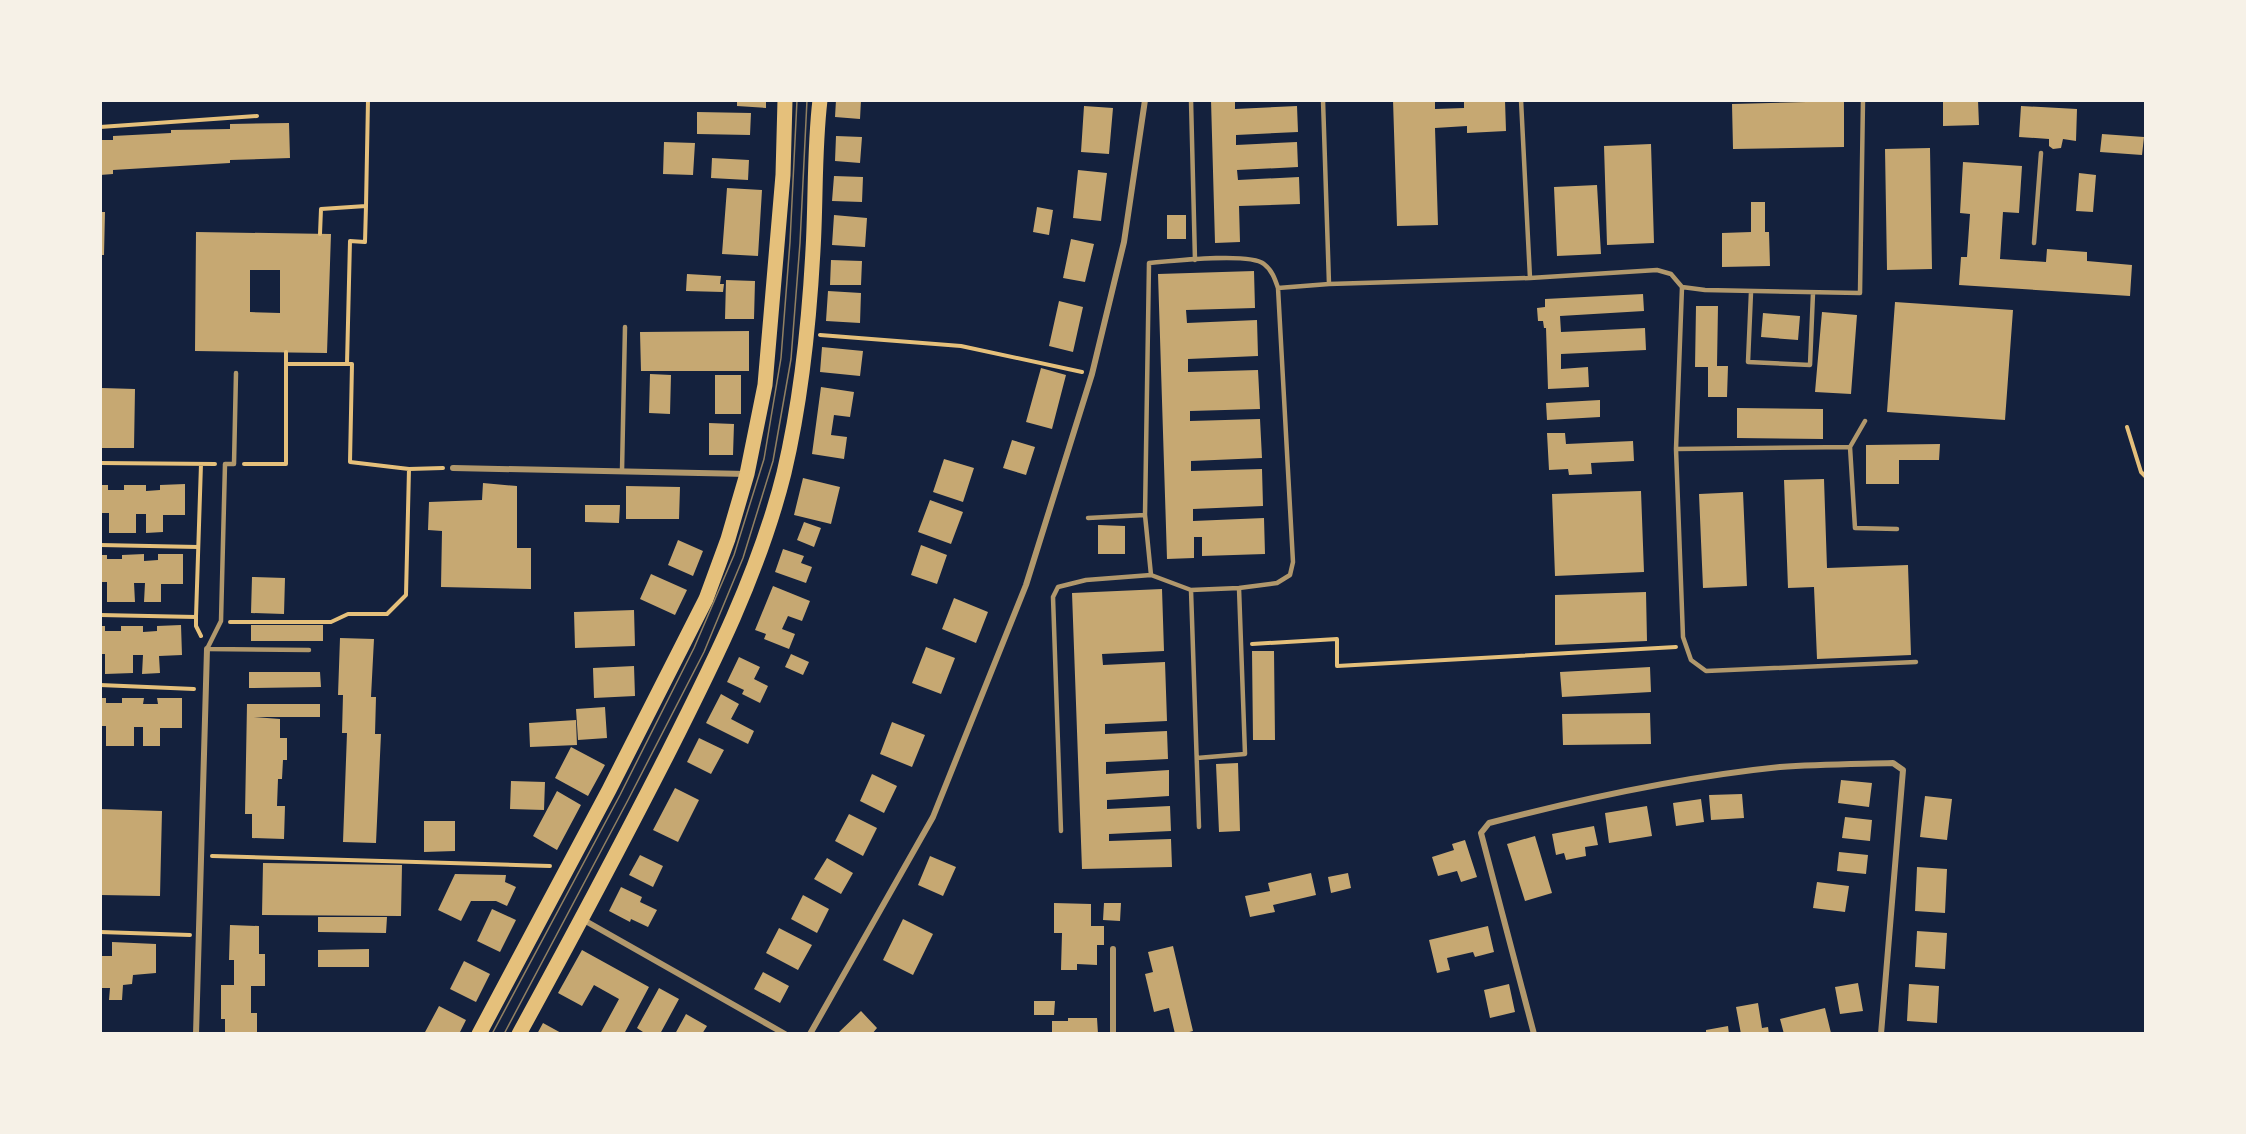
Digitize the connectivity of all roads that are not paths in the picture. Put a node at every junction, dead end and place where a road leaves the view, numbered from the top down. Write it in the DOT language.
graph roads {
  1 [pos="785,100"];
  2 [pos="820,100"];
  3 [pos="1145,100"];
  4 [pos="1191,100"];
  5 [pos="1323,100"];
  6 [pos="1521,100"];
  7 [pos="1863,100"];
  8 [pos="2041,153"];
  9 [pos="2034,243"];
  10 [pos="1196,260"];
  11 [pos="1530,278"];
  12 [pos="1329,284"];
  13 [pos="1682,286"];
  14 [pos="1278,288"];
  15 [pos="1750,292"];
  16 [pos="1812,293"];
  17 [pos="625,327"];
  18 [pos="236,373"];
  19 [pos="1865,421"];
  20 [pos="1850,447"];
  21 [pos="1676,448"];
  22 [pos="453,468"];
  23 [pos="622,471"];
  24 [pos="747,474"];
  25 [pos="1145,515"];
  26 [pos="1088,518"];
  27 [pos="1898,529"];
  28 [pos="1151,575"];
  29 [pos="1239,588"];
  30 [pos="1191,590"];
  31 [pos="207,649"];
  32 [pos="309,650"];
  33 [pos="1916,662"];
  34 [pos="1197,758"];
  35 [pos="1199,827"];
  36 [pos="1061,831"];
  37 [pos="582,919"];
  38 [pos="1113,949"];
  39 [pos="196,1034"];
  40 [pos="479,1034"];
  41 [pos="519,1034"];
  42 [pos="785,1034"];
  43 [pos="810,1034"];
  44 [pos="1113,1034"];
  45 [pos="1534,1034"];
  46 [pos="1881,1034"];
  1 -- 24 [label="main road"];
  2 -- 37 [label="main road"];
  3 -- 43 [label="street"];
  4 -- 10 [label="lane"];
  5 -- 12 [label="lane"];
  6 -- 11 [label="lane"];
  7 -- 16 [label="lane"];
  8 -- 9 [label="lane"];
  10 -- 14 [label="lane"];
  10 -- 25 [label="lane"];
  11 -- 12 [label="lane"];
  11 -- 13 [label="lane"];
  12 -- 14 [label="lane"];
  13 -- 15 [label="lane"];
  13 -- 21 [label="lane"];
  14 -- 29 [label="lane"];
  15 -- 16 [label="lane"];
  15 -- 16 [label="lane"];
  17 -- 23 [label="lane"];
  18 -- 31 [label="lane"];
  19 -- 20 [label="lane"];
  20 -- 21 [label="lane"];
  20 -- 27 [label="lane"];
  21 -- 33 [label="lane"];
  22 -- 23 [label="street"];
  23 -- 24 [label="street"];
  24 -- 40 [label="main road"];
  25 -- 26 [label="lane"];
  25 -- 28 [label="lane"];
  28 -- 30 [label="lane"];
  28 -- 36 [label="lane"];
  29 -- 30 [label="lane"];
  29 -- 34 [label="lane"];
  30 -- 34 [label="lane"];
  31 -- 32 [label="lane"];
  31 -- 39 [label="street"];
  34 -- 35 [label="lane"];
  37 -- 41 [label="main road"];
  37 -- 42 [label="street"];
  38 -- 44 [label="street"];
  45 -- 46 [label="street"];
}
